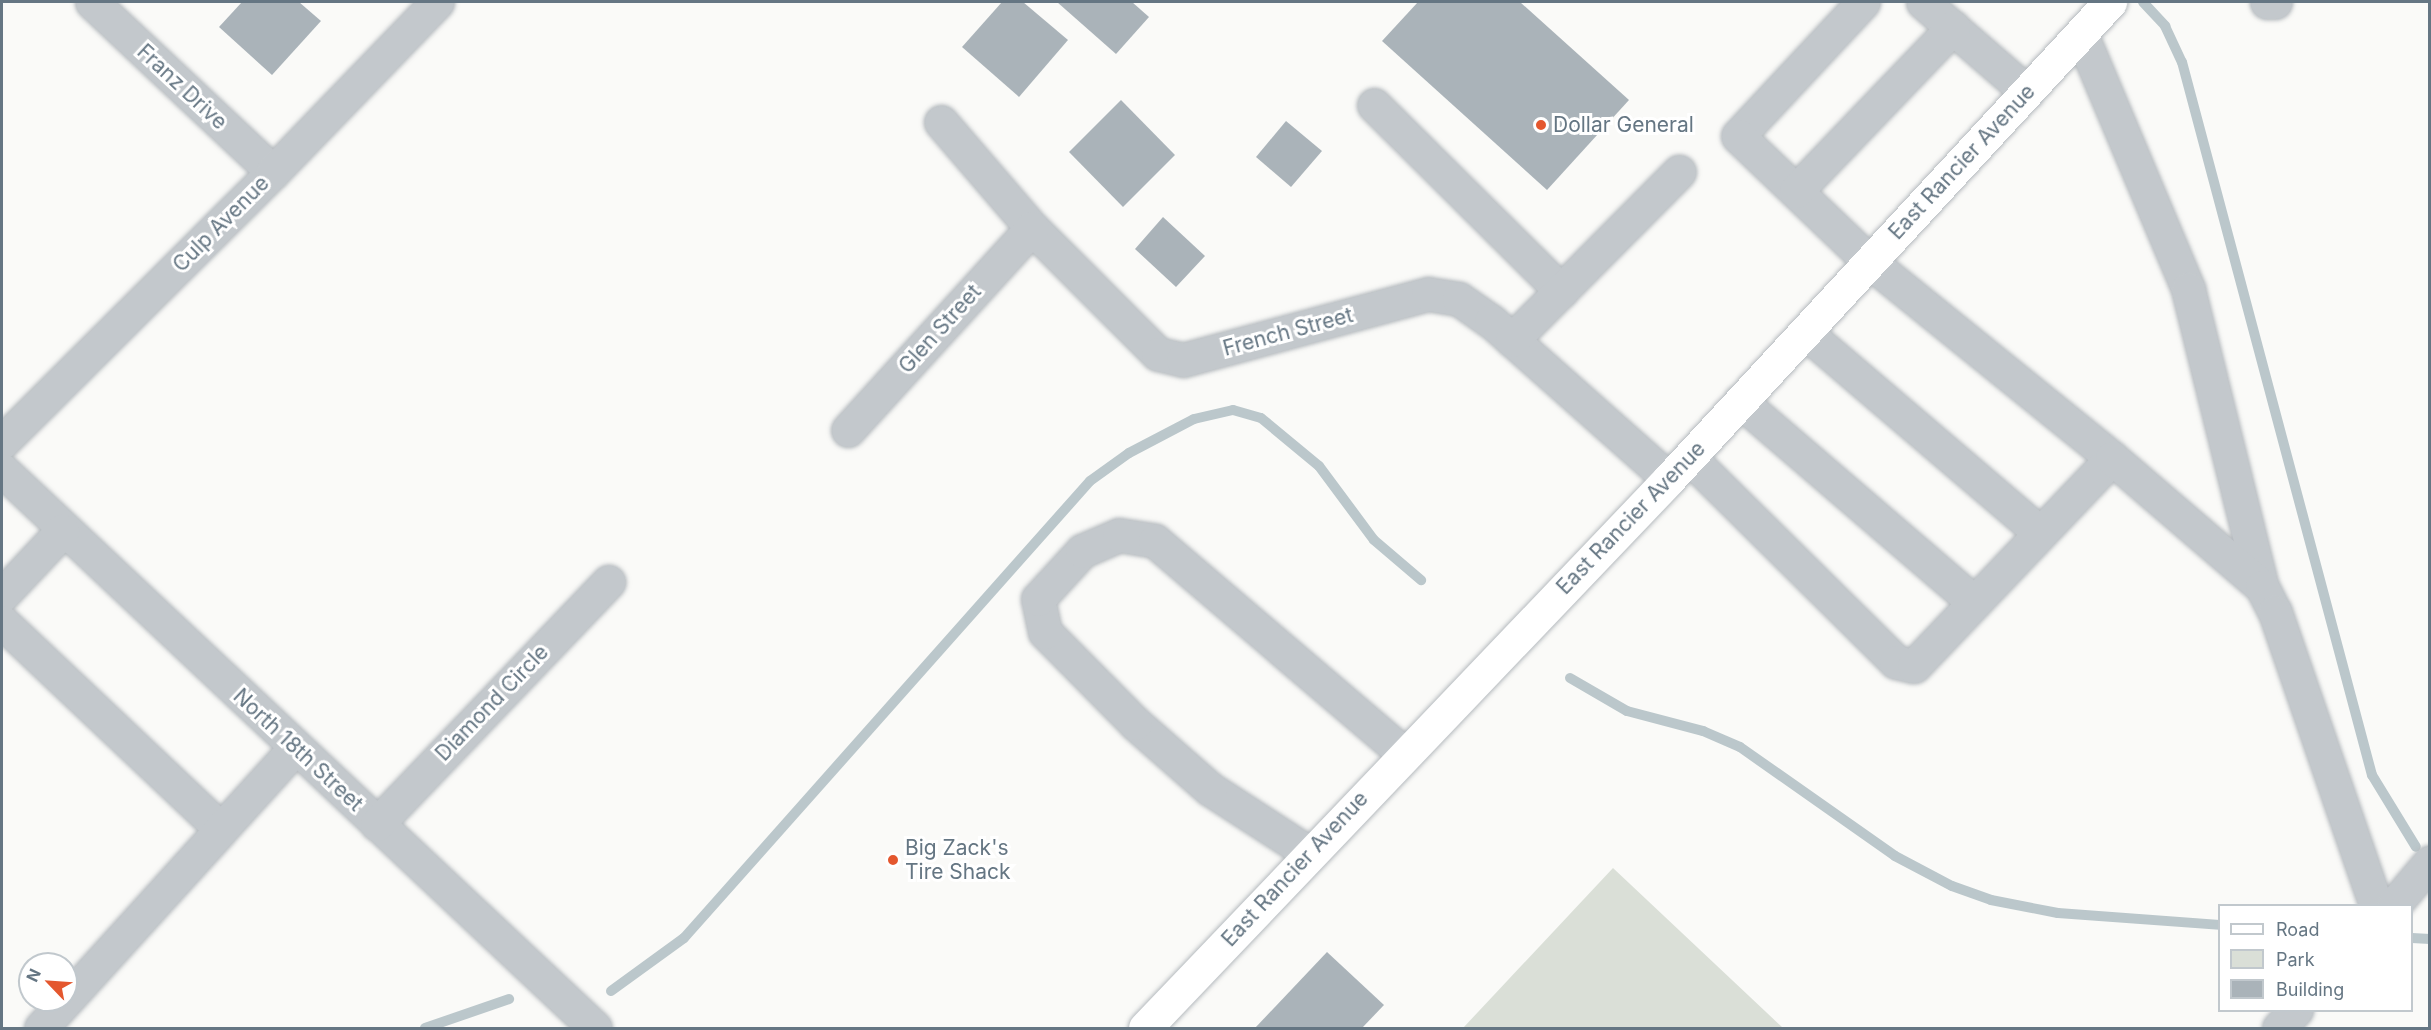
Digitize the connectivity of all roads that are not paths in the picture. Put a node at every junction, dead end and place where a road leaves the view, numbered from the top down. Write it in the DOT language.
graph roads {
  1 [pos="92,2"];
  2 [pos="436,2"];
  3 [pos="1863,2"];
  4 [pos="1923,2"];
  5 [pos="2110,2"];
  6 [pos="2267,2"];
  7 [pos="2275,2"];
  8 [pos="1953,27"];
  9 [pos="2080,34"];
  10 [pos="2027,92"];
  11 [pos="1374,105"];
  12 [pos="941,122"];
  13 [pos="273,172"];
  14 [pos="1679,172"];
  15 [pos="1796,191"];
  16 [pos="1032,228"];
  17 [pos="1870,262"];
  18 [pos="1560,291"];
  19 [pos="1805,332"];
  20 [pos="1512,340"];
  21 [pos="1740,401"];
  22 [pos="848,430"];
  23 [pos="2,442"];
  24 [pos="2112,458"];
  25 [pos="1679,468"];
  26 [pos="2,470"];
  27 [pos="62,531"];
  28 [pos="2040,533"];
  29 [pos="608,582"];
  30 [pos="2262,587"];
  31 [pos="2,595"];
  32 [pos="1974,602"];
  33 [pos="2,622"];
  34 [pos="296,747"];
  35 [pos="1404,754"];
  36 [pos="376,824"];
  37 [pos="220,828"];
  38 [pos="1310,853"];
  39 [pos="2430,862"];
  40 [pos="2375,904"];
  41 [pos="2396,904"];
  42 [pos="2295,1012"];
  43 [pos="579,1024"];
  44 [pos="41,1029"];
  45 [pos="1145,1029"];
  46 [pos="2279,1029"];
  1 -- 13 [label="street, Franz Drive"];
  2 -- 13 [label="street, Culp Avenue"];
  3 -- 15 [label="street"];
  4 -- 8 [label="street"];
  5 -- 9 [label="main road, East Rancier Avenue"];
  6 -- 7 [label="street"];
  8 -- 10 [label="street"];
  8 -- 15 [label="street"];
  9 -- 10 [label="main road, East Rancier Avenue"];
  9 -- 30 [label="street"];
  10 -- 17 [label="main road, East Rancier Avenue"];
  11 -- 18 [label="street"];
  12 -- 16 [label="street, French Street"];
  13 -- 23 [label="street, Culp Avenue"];
  14 -- 18 [label="street"];
  15 -- 17 [label="street"];
  16 -- 20 [label="street, French Street"];
  16 -- 22 [label="street, Glen Street"];
  17 -- 19 [label="main road, East Rancier Avenue"];
  17 -- 24 [label="street"];
  18 -- 20 [label="street"];
  19 -- 21 [label="main road, East Rancier Avenue"];
  19 -- 28 [label="street"];
  20 -- 25 [label="street, French Street"];
  21 -- 25 [label="main road, East Rancier Avenue"];
  21 -- 32 [label="street"];
  24 -- 28 [label="street"];
  24 -- 30 [label="street"];
  25 -- 32 [label="street, French Street"];
  25 -- 35 [label="main road, East Rancier Avenue"];
  26 -- 27 [label="street, North 18th Street"];
  27 -- 31 [label="street"];
  27 -- 34 [label="street, North 18th Street"];
  28 -- 32 [label="street"];
  29 -- 36 [label="street, Diamond Circle"];
  30 -- 40 [label="street"];
  33 -- 37 [label="street"];
  34 -- 36 [label="street, North 18th Street"];
  34 -- 37 [label="street"];
  35 -- 38 [label="main road, East Rancier Avenue"];
  35 -- 38 [label="street"];
  36 -- 43 [label="street, North 18th Street"];
  37 -- 44 [label="street"];
  38 -- 45 [label="main road, East Rancier Avenue"];
  39 -- 41 [label="street"];
  42 -- 46 [label="street"];
}
